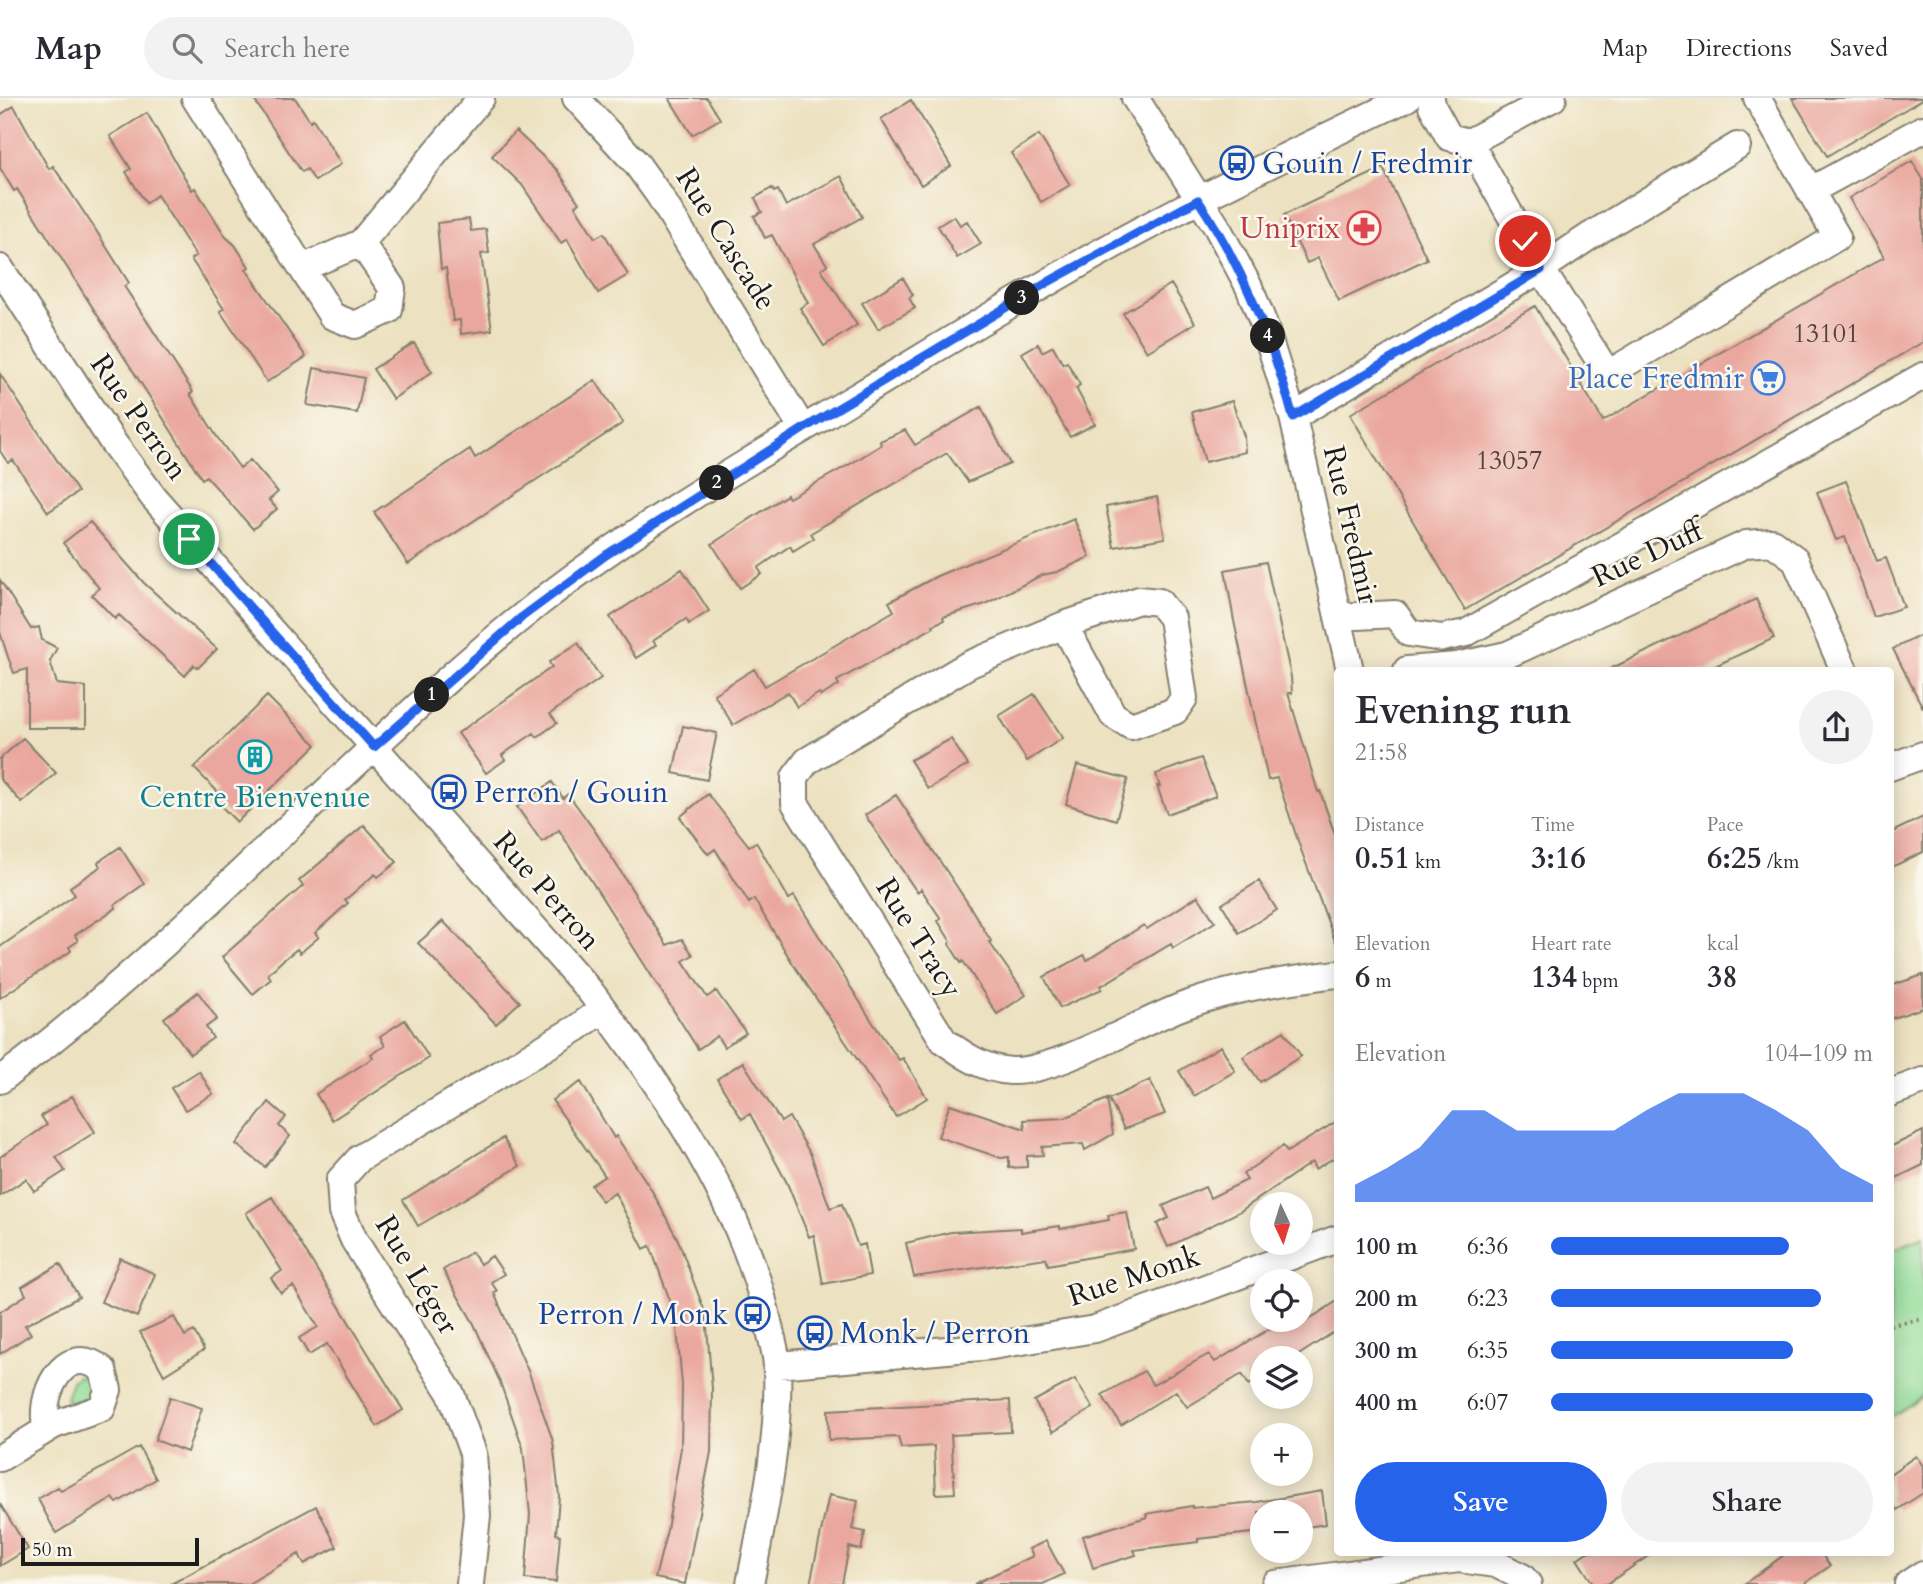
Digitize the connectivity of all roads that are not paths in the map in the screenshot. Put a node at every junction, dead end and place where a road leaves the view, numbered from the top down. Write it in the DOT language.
graph roads {
  1 [pos="195,98"];
  2 [pos="481,98"];
  3 [pos="576,98"];
  4 [pos="1135,98"];
  5 [pos="1407,98"];
  6 [pos="1431,98"];
  7 [pos="1553,98"];
  8 [pos="1757,98"];
  9 [pos="1923,129"];
  10 [pos="1469,142"];
  11 [pos="1737,146"];
  12 [pos="1810,191"];
  13 [pos="1198,200"];
  14 [pos="361,243"];
  15 [pos="0,268"];
  16 [pos="302,268"];
  17 [pos="1541,270"];
  18 [pos="1923,376"];
  19 [pos="1293,417"];
  20 [pos="803,429"];
  21 [pos="1338,617"];
  22 [pos="1064,625"];
  23 [pos="1349,667"];
  24 [pos="1444,667"];
  25 [pos="1843,667"];
  26 [pos="374,747"];
  27 [pos="1923,755"];
  28 [pos="1894,766"];
  29 [pos="1334,974"];
  30 [pos="603,1009"];
  31 [pos="0,1080"];
  32 [pos="1923,1080"];
  33 [pos="1894,1091"];
  34 [pos="1334,1240"];
  35 [pos="778,1365"];
  36 [pos="47,1428"];
  37 [pos="0,1458"];
  38 [pos="1503,1558"];
  39 [pos="1923,1574"];
  40 [pos="470,1584"];
  41 [pos="750,1584"];
  42 [pos="1275,1584"];
  43 [pos="1528,1584"];
  44 [pos="1908,1584"];
  1 -- 16 [label="street"];
  2 -- 14 [label="street"];
  3 -- 20 [label="street, Rue Cascade"];
  4 -- 13 [label="street, Rue Fredmir"];
  5 -- 13 [label="street"];
  6 -- 10 [label="street"];
  7 -- 10 [label="street"];
  8 -- 12 [label="street"];
  9 -- 12 [label="street"];
  10 -- 17 [label="street"];
  11 -- 17 [label="street"];
  12 -- 17 [label="street"];
  13 -- 19 [label="street, Rue Fredmir"];
  13 -- 20 [label="street"];
  14 -- 16 [label="street"];
  14 -- 16 [label="street"];
  15 -- 26 [label="street, Rue Perron"];
  17 -- 19 [label="street"];
  18 -- 21 [label="street"];
  19 -- 21 [label="street, Rue Fredmir"];
  20 -- 26 [label="street"];
  21 -- 23 [label="street, Rue Fredmir"];
  22 -- 22 [label="street, Rue Tracy"];
  22 -- 29 [label="street, Rue Tracy"];
  24 -- 25 [label="street, Rue Duff"];
  26 -- 30 [label="street, Rue Perron"];
  26 -- 31 [label="street"];
  27 -- 28 [label="street"];
  30 -- 35 [label="street, Rue Perron"];
  30 -- 40 [label="street, Rue Léger"];
  32 -- 33 [label="street"];
  34 -- 35 [label="street, Rue Monk"];
  35 -- 41 [label="street, Rue Perron"];
  36 -- 37 [label="street"];
  38 -- 42 [label="street"];
  38 -- 43 [label="street"];
  39 -- 44 [label="street"];
}
